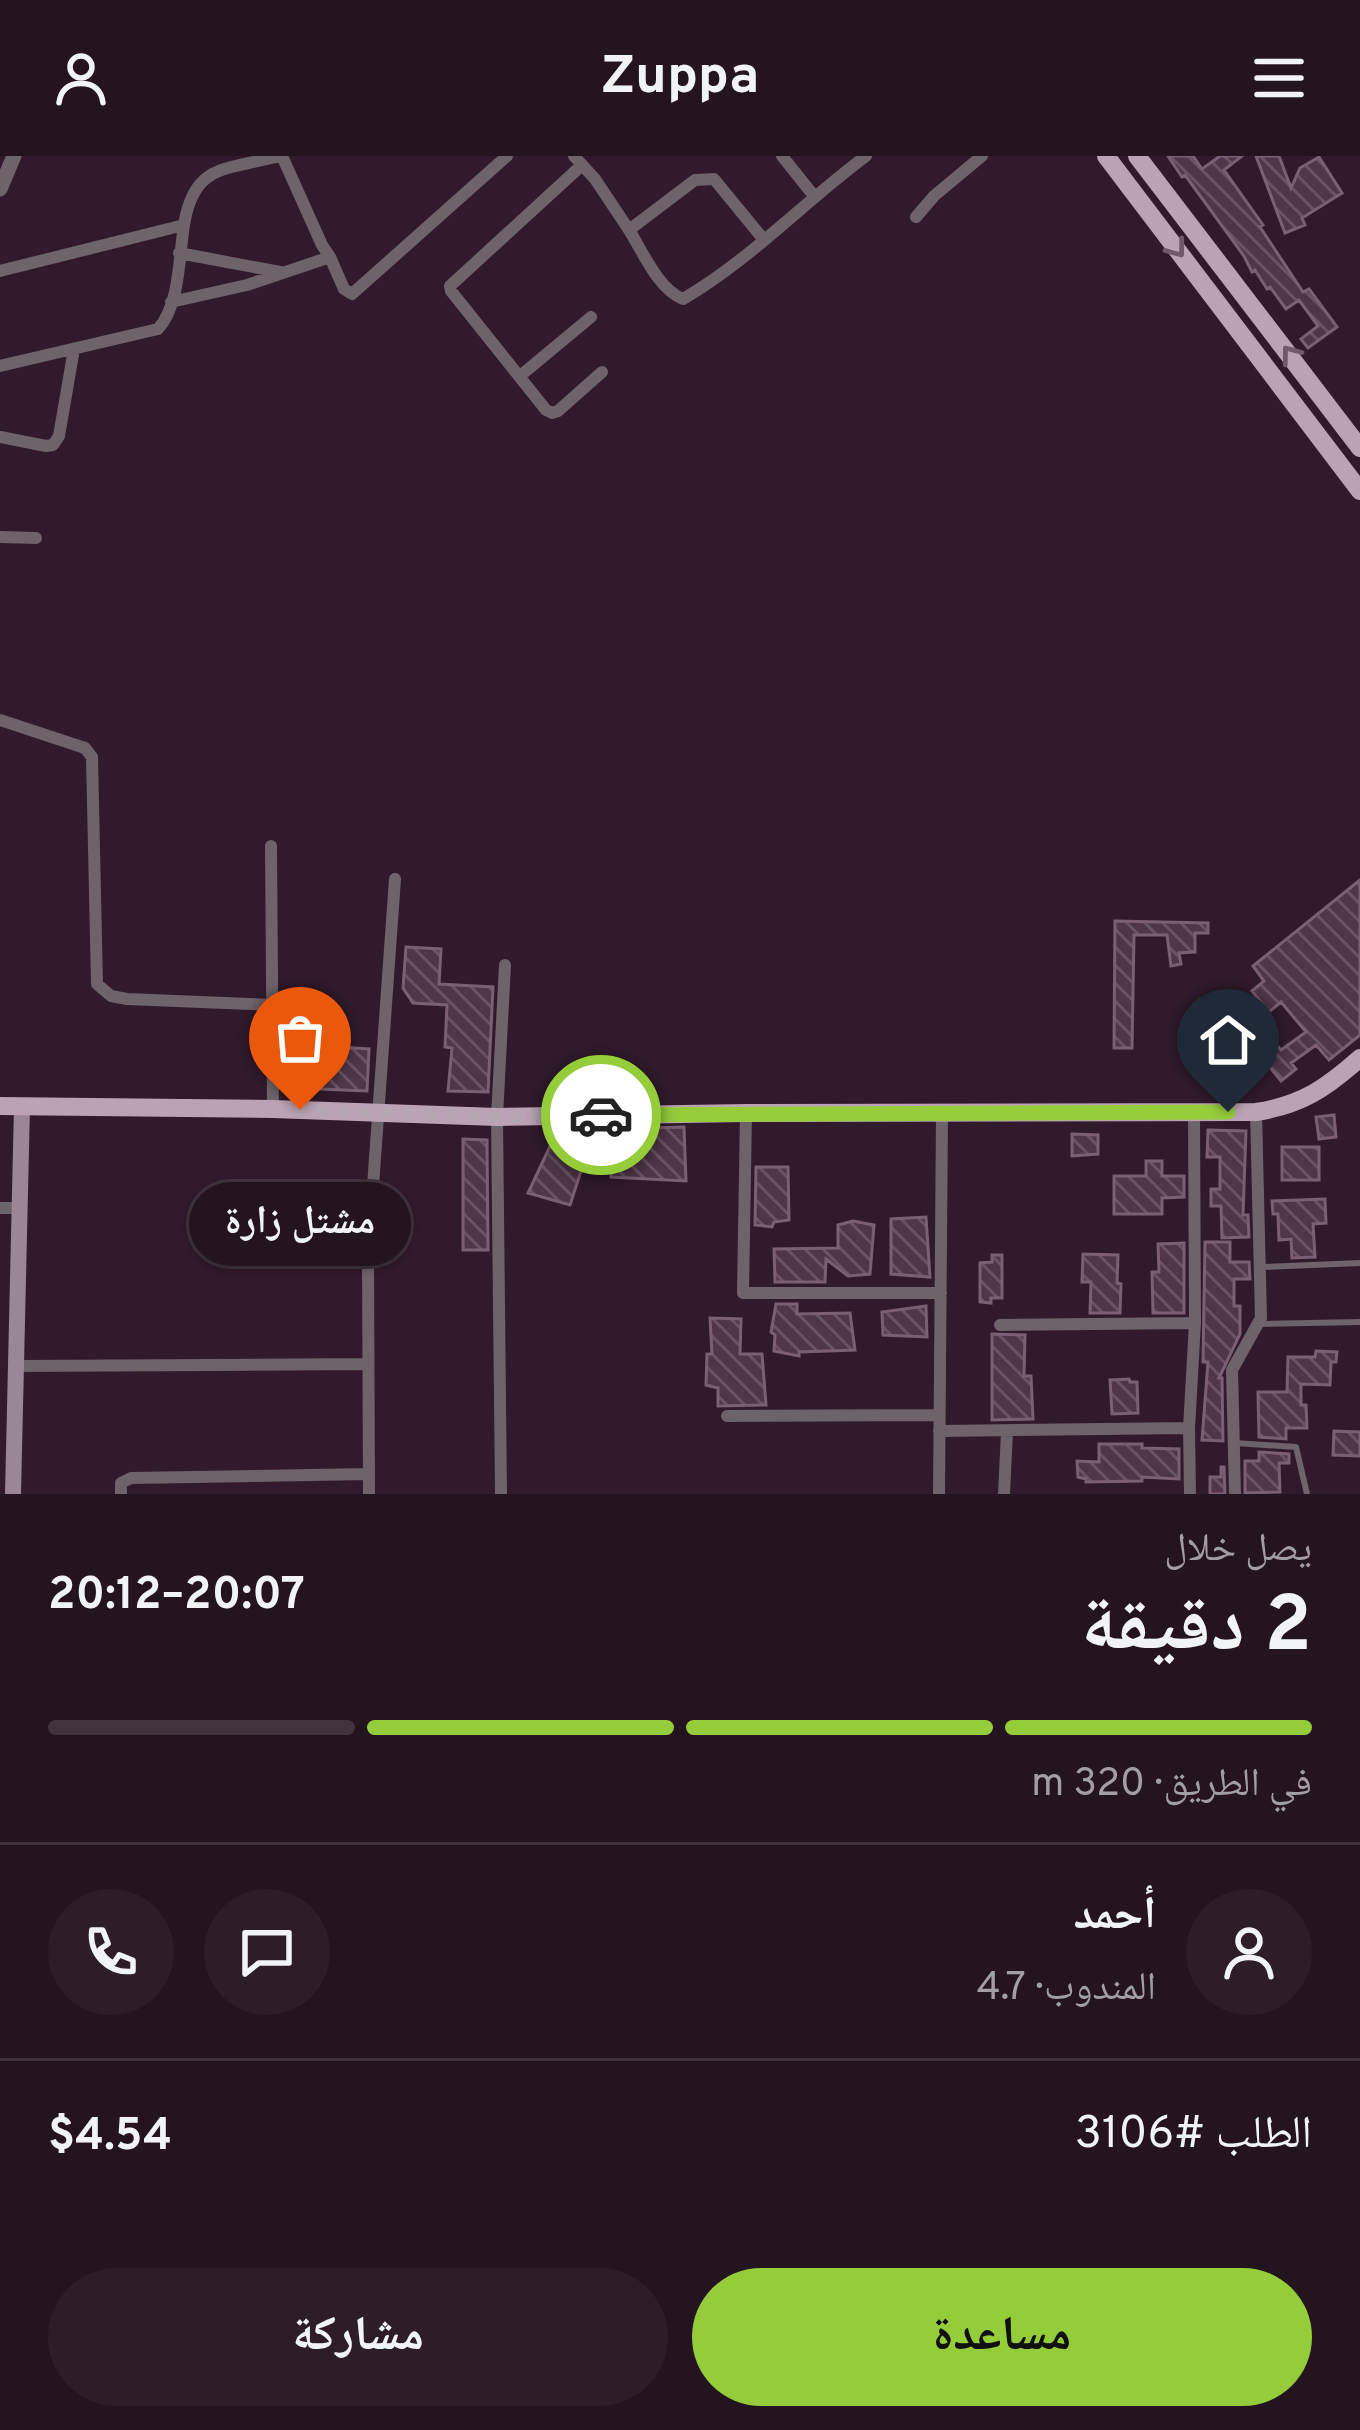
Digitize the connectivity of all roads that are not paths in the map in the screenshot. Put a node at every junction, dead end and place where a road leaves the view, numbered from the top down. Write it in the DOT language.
graph roads {
  1 [pos="14,156"];
  2 [pos="280,156"];
  3 [pos="507,156"];
  4 [pos="782,156"];
  5 [pos="866,156"];
  6 [pos="982,156"];
  7 [pos="1106,156"];
  8 [pos="1137,156"];
  9 [pos="578,160"];
  10 [pos="0,189"];
  11 [pos="814,196"];
  12 [pos="916,217"];
  13 [pos="184,225"];
  14 [pos="629,230"];
  15 [pos="764,240"];
  16 [pos="179,253"];
  17 [pos="330,257"];
  18 [pos="0,271"];
  19 [pos="287,273"];
  20 [pos="171,302"];
  21 [pos="591,317"];
  22 [pos="74,349"];
  23 [pos="0,366"];
  24 [pos="602,372"];
  25 [pos="520,376"];
  26 [pos="0,437"];
  27 [pos="1359,446"];
  28 [pos="1360,491"];
  29 [pos="0,537"];
  30 [pos="36,538"];
  31 [pos="0,720"];
  32 [pos="272,846"];
  33 [pos="395,879"];
  34 [pos="505,965"];
  35 [pos="273,1005"];
  36 [pos="1360,1058"];
  37 [pos="0,1106"];
  38 [pos="22,1106"];
  39 [pos="273,1108"];
  40 [pos="1256,1112"];
  41 [pos="746,1113"];
  42 [pos="1195,1113"];
  43 [pos="378,1114"];
  44 [pos="942,1114"];
  45 [pos="497,1117"];
  46 [pos="0,1208"];
  47 [pos="20,1208"];
  48 [pos="1360,1263"];
  49 [pos="1260,1267"];
  50 [pos="941,1293"];
  51 [pos="1360,1322"];
  52 [pos="1195,1323"];
  53 [pos="1260,1324"];
  54 [pos="1000,1325"];
  55 [pos="11,1359"];
  56 [pos="368,1364"];
  57 [pos="939,1415"];
  58 [pos="728,1416"];
  59 [pos="1190,1428"];
  60 [pos="939,1431"];
  61 [pos="1007,1432"];
  62 [pos="1234,1443"];
  63 [pos="368,1474"];
  64 [pos="13,1494"];
  65 [pos="121,1494"];
  66 [pos="368,1494"];
  67 [pos="501,1494"];
  68 [pos="940,1494"];
  69 [pos="1004,1494"];
  70 [pos="1190,1494"];
  71 [pos="1235,1494"];
  72 [pos="1307,1494"];
  1 -- 10 [label="street"];
  2 -- 13 [label="street"];
  2 -- 17 [label="street"];
  3 -- 17 [label="street"];
  4 -- 11 [label="street"];
  5 -- 11 [label="street"];
  6 -- 12 [label="street"];
  7 -- 28 [label="main road, one-way"];
  27 -- 8 [label="main road, one-way"];
  9 -- 14 [label="street"];
  9 -- 25 [label="street"];
  11 -- 15 [label="street"];
  13 -- 16 [label="street"];
  13 -- 18 [label="street"];
  14 -- 15 [label="street"];
  14 -- 15 [label="street"];
  16 -- 19 [label="street"];
  16 -- 20 [label="street"];
  17 -- 19 [label="street"];
  19 -- 20 [label="street"];
  20 -- 22 [label="street"];
  21 -- 25 [label="street"];
  22 -- 23 [label="street"];
  22 -- 26 [label="street"];
  24 -- 25 [label="street"];
  29 -- 30 [label="street"];
  31 -- 35 [label="street"];
  32 -- 35 [label="street"];
  33 -- 43 [label="street"];
  34 -- 45 [label="street"];
  35 -- 39 [label="street"];
  36 -- 40 [label="main road"];
  37 -- 38 [label="main road"];
  38 -- 39 [label="main road"];
  38 -- 47 [label="main road"];
  39 -- 43 [label="main road"];
  40 -- 42 [label="main road"];
  40 -- 49 [label="street"];
  41 -- 44 [label="main road"];
  41 -- 45 [label="main road"];
  41 -- 50 [label="street"];
  42 -- 44 [label="main road"];
  42 -- 52 [label="street"];
  43 -- 45 [label="main road"];
  43 -- 56 [label="street"];
  44 -- 50 [label="street"];
  45 -- 67 [label="street"];
  46 -- 47 [label="street"];
  47 -- 55 [label="main road"];
  48 -- 49 [label="lane"];
  49 -- 53 [label="street"];
  50 -- 57 [label="street"];
  51 -- 53 [label="lane"];
  52 -- 54 [label="street"];
  52 -- 59 [label="street"];
  53 -- 62 [label="street"];
  55 -- 56 [label="street"];
  55 -- 64 [label="main road"];
  56 -- 63 [label="street"];
  57 -- 58 [label="street"];
  57 -- 60 [label="street"];
  59 -- 61 [label="street"];
  59 -- 70 [label="street"];
  60 -- 61 [label="street"];
  60 -- 68 [label="street"];
  61 -- 69 [label="street"];
  62 -- 71 [label="street"];
  62 -- 72 [label="lane"];
  63 -- 65 [label="street"];
  63 -- 66 [label="street"];
}
